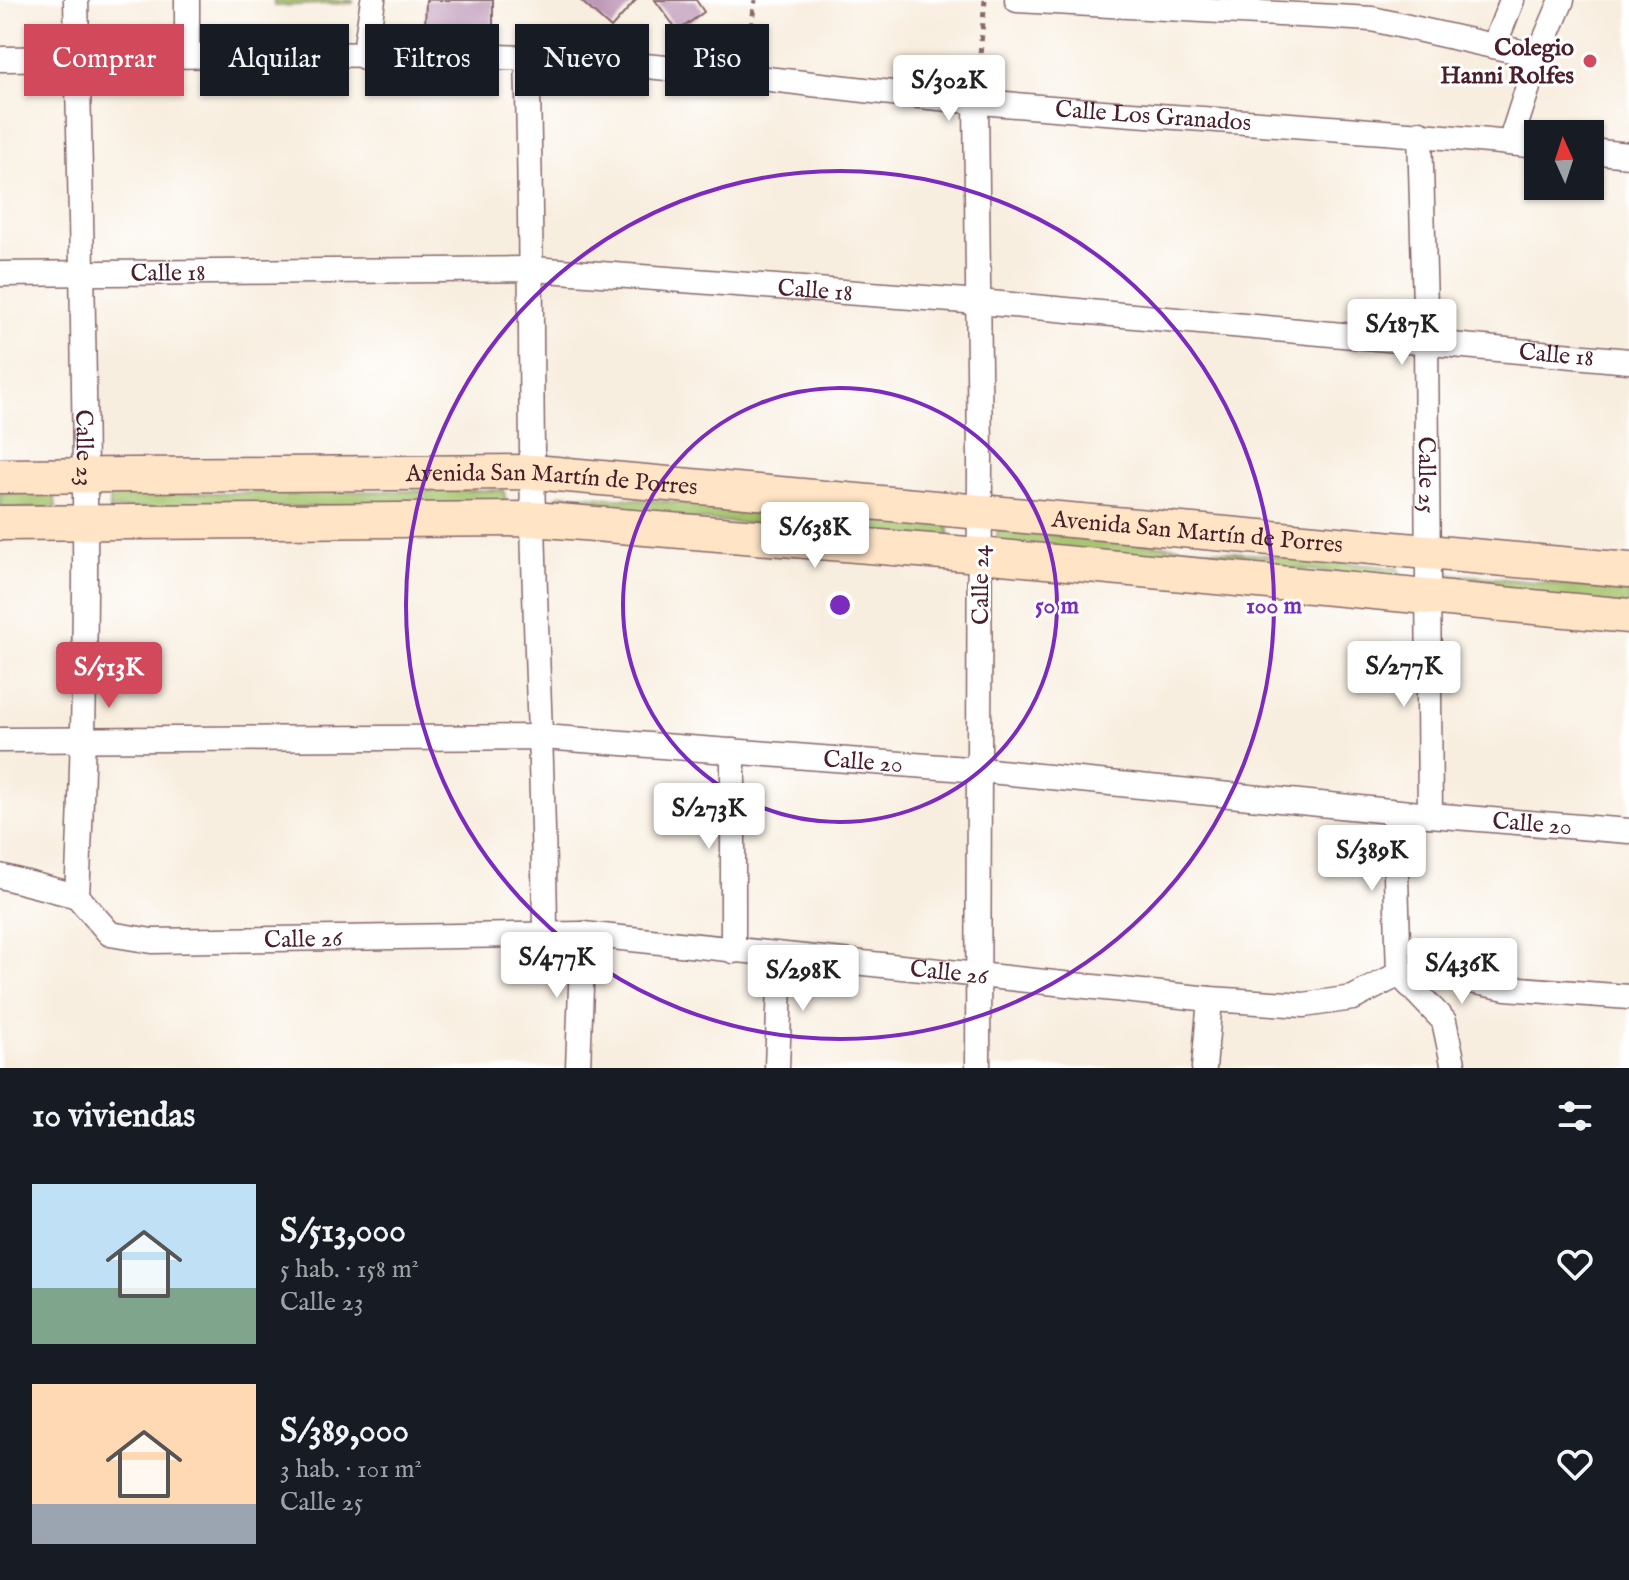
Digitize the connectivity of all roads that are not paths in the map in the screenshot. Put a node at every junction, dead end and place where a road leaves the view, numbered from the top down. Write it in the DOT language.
graph roads {
  1 [pos="76,0"];
  2 [pos="187,0"];
  3 [pos="373,0"];
  4 [pos="1017,0"];
  5 [pos="1512,0"];
  6 [pos="1562,0"];
  7 [pos="76,24"];
  8 [pos="1494,46"];
  9 [pos="184,55"];
  10 [pos="187,55"];
  11 [pos="1538,56"];
  12 [pos="364,57"];
  13 [pos="515,58"];
  14 [pos="0,59"];
  15 [pos="24,59"];
  16 [pos="649,68"];
  17 [pos="78,96"];
  18 [pos="528,96"];
  19 [pos="976,102"];
  20 [pos="1420,133"];
  21 [pos="1510,143"];
  22 [pos="1524,144"];
  23 [pos="1604,152"];
  24 [pos="1629,155"];
  25 [pos="533,269"];
  26 [pos="82,273"];
  27 [pos="0,274"];
  28 [pos="979,302"];
  29 [pos="1426,341"];
  30 [pos="1629,361"];
  31 [pos="534,472"];
  32 [pos="84,474"];
  33 [pos="0,476"];
  34 [pos="980,510"];
  35 [pos="533,519"];
  36 [pos="85,521"];
  37 [pos="0,523"];
  38 [pos="1426,552"];
  39 [pos="980,555"];
  40 [pos="1629,570"];
  41 [pos="1428,600"];
  42 [pos="1629,616"];
  43 [pos="543,737"];
  44 [pos="85,738"];
  45 [pos="0,740"];
  46 [pos="733,751"];
  47 [pos="980,770"];
  48 [pos="1394,812"];
  49 [pos="1430,815"];
  50 [pos="1629,831"];
  51 [pos="0,876"];
  52 [pos="77,896"];
  53 [pos="545,933"];
  54 [pos="583,934"];
  55 [pos="733,951"];
  56 [pos="781,956"];
  57 [pos="1399,974"];
  58 [pos="976,975"];
  59 [pos="1629,997"];
  60 [pos="1210,999"];
  61 [pos="578,1068"];
  62 [pos="777,1068"];
  63 [pos="978,1068"];
  64 [pos="1204,1068"];
  65 [pos="1454,1068"];
  1 -- 7 [label="street, Calle 23"];
  2 -- 10 [label="street"];
  3 -- 12 [label="street"];
  4 -- 8 [label="street"];
  5 -- 8 [label="street"];
  6 -- 11 [label="street"];
  8 -- 11 [label="street"];
  9 -- 10 [label="street, Calle Los Granados"];
  10 -- 12 [label="street, Calle Los Granados"];
  11 -- 21 [label="street"];
  12 -- 13 [label="street, Calle Los Granados"];
  14 -- 15 [label="street, Calle Los Granados"];
  16 -- 19 [label="street, Calle Los Granados"];
  17 -- 26 [label="street, Calle 23"];
  18 -- 25 [label="street"];
  19 -- 20 [label="street, Calle Los Granados"];
  19 -- 28 [label="street, Calle 24"];
  20 -- 21 [label="street, Calle Los Granados"];
  20 -- 29 [label="street, Calle 25"];
  21 -- 22 [label="street, Calle Los Granados"];
  23 -- 24 [label="street"];
  25 -- 26 [label="street, Calle 18"];
  25 -- 28 [label="street, Calle 18"];
  25 -- 31 [label="street"];
  26 -- 27 [label="street, Calle 18"];
  26 -- 32 [label="street, Calle 23"];
  28 -- 29 [label="street, Calle 18"];
  28 -- 34 [label="street, Calle 24"];
  29 -- 30 [label="street, Calle 18"];
  29 -- 38 [label="street, Calle 25"];
  31 -- 32 [label="main road, Avenida San Martín de Porres"];
  31 -- 34 [label="main road, Avenida San Martín de Porres"];
  31 -- 35 [label="street"];
  32 -- 33 [label="main road, Avenida San Martín de Porres"];
  32 -- 36 [label="street, Calle 23"];
  34 -- 38 [label="main road, Avenida San Martín de Porres"];
  34 -- 39 [label="street, Calle 24"];
  35 -- 36 [label="main road, Avenida San Martín de Porres"];
  35 -- 39 [label="main road, Avenida San Martín de Porres"];
  35 -- 43 [label="street"];
  36 -- 37 [label="main road, Avenida San Martín de Porres"];
  36 -- 44 [label="street, Calle 23"];
  38 -- 40 [label="main road, Avenida San Martín de Porres"];
  38 -- 41 [label="street, Calle 25"];
  39 -- 41 [label="main road, Avenida San Martín de Porres"];
  39 -- 47 [label="street, Calle 24"];
  41 -- 42 [label="main road, Avenida San Martín de Porres"];
  41 -- 49 [label="street, Calle 25"];
  43 -- 44 [label="street, Calle 20"];
  43 -- 46 [label="street, Calle 20"];
  43 -- 53 [label="street"];
  44 -- 45 [label="street, Calle 20"];
  44 -- 52 [label="street, Calle 23"];
  46 -- 47 [label="street, Calle 20"];
  46 -- 55 [label="street"];
  47 -- 48 [label="street, Calle 20"];
  47 -- 58 [label="street, Calle 24"];
  48 -- 49 [label="street, Calle 20"];
  48 -- 57 [label="street"];
  49 -- 50 [label="street, Calle 20"];
  51 -- 52 [label="street"];
  52 -- 53 [label="street, Calle 26"];
  53 -- 54 [label="street, Calle 26"];
  54 -- 55 [label="street, Calle 26"];
  54 -- 61 [label="street"];
  55 -- 56 [label="street, Calle 26"];
  56 -- 58 [label="street, Calle 26"];
  56 -- 62 [label="street"];
  57 -- 59 [label="street"];
  57 -- 60 [label="street, Calle 26"];
  57 -- 65 [label="street"];
  58 -- 60 [label="street, Calle 26"];
  58 -- 63 [label="street, Calle 24"];
  60 -- 64 [label="street"];
}
